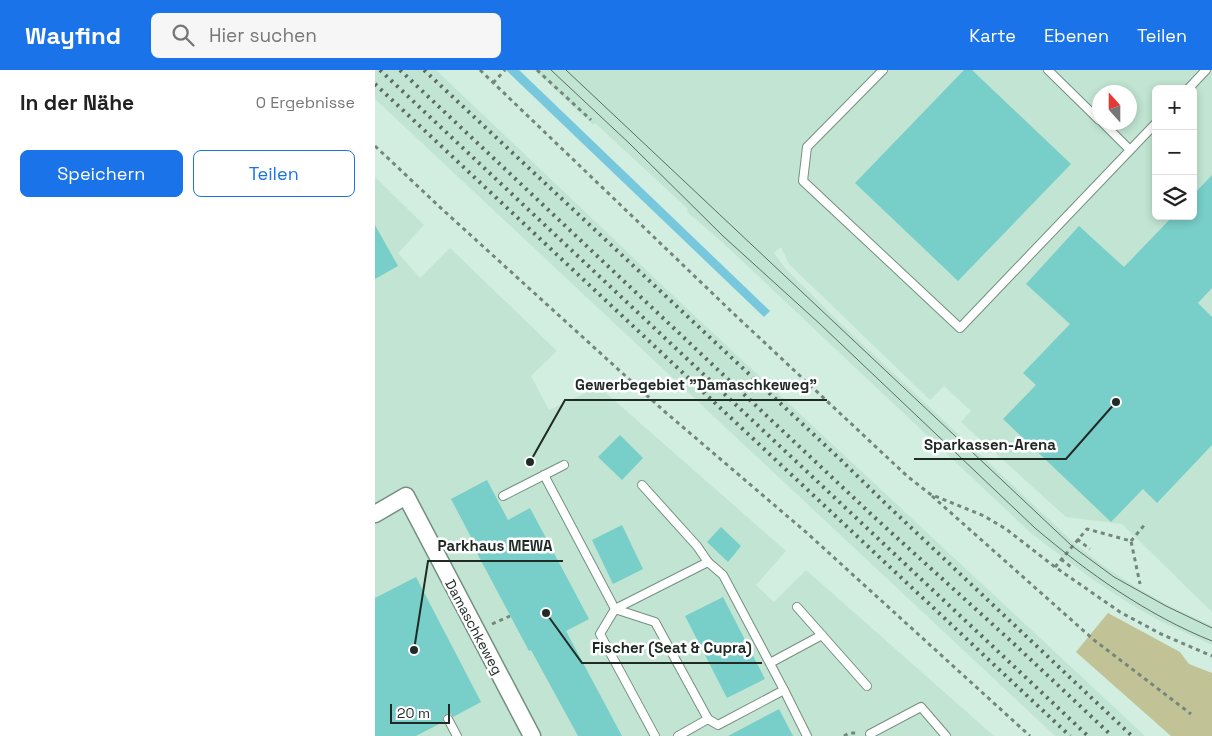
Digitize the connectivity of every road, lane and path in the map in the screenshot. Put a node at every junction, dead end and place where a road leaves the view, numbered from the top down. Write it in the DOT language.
graph roads {
  1 [pos="479,70"];
  2 [pos="537,70"];
  3 [pos="883,70"];
  4 [pos="1048,70"];
  5 [pos="1206,70"];
  6 [pos="505,71"];
  7 [pos="493,83"];
  8 [pos="1192,85"];
  9 [pos="1092,113"];
  10 [pos="591,120"];
  11 [pos="1152,127"];
  12 [pos="1110,130"];
  13 [pos="375,146"];
  14 [pos="1130,150"];
  15 [pos="563,465"];
  16 [pos="544,475"];
  17 [pos="642,485"];
  18 [pos="930,494"];
  19 [pos="503,496"];
  20 [pos="375,514"];
  21 [pos="1147,523"];
  22 [pos="1077,539"];
  23 [pos="1131,540"];
  24 [pos="1089,550"];
  25 [pos="1061,559"];
  26 [pos="708,562"];
  27 [pos="1055,567"];
  28 [pos="1071,567"];
  29 [pos="1140,584"];
  30 [pos="797,607"];
  31 [pos="615,610"];
  32 [pos="510,616"];
  33 [pos="487,627"];
  34 [pos="823,635"];
  35 [pos="1212,656"];
  36 [pos="770,663"];
  37 [pos="867,686"];
  38 [pos="784,690"];
  39 [pos="1191,714"];
  40 [pos="448,719"];
  41 [pos="707,720"];
  42 [pos="849,733"];
  43 [pos="457,736"];
  44 [pos="532,736"];
  45 [pos="655,736"];
  46 [pos="678,736"];
  47 [pos="807,736"];
  48 [pos="844,736"];
  49 [pos="871,736"];
  50 [pos="946,736"];
  51 [pos="1030,736"];
  1 -- 7 [label="path"];
  2 -- 10 [label="path"];
  3 -- 14 [label="lane"];
  4 -- 9 [label="lane"];
  5 -- 8 [label="lane"];
  6 -- 7 [label="path"];
  7 -- 18 [label="path"];
  11 -- 14 [label="lane"];
  12 -- 14 [label="lane"];
  13 -- 51 [label="path"];
  15 -- 16 [label="lane"];
  16 -- 19 [label="lane"];
  16 -- 31 [label="lane"];
  17 -- 26 [label="lane"];
  18 -- 27 [label="path"];
  18 -- 39 [label="path"];
  20 -- 44 [label="street, Damaschkeweg"];
  21 -- 23 [label="path"];
  22 -- 23 [label="path"];
  22 -- 24 [label="path"];
  22 -- 25 [label="path"];
  23 -- 29 [label="path"];
  25 -- 27 [label="path"];
  25 -- 28 [label="path"];
  26 -- 31 [label="lane"];
  26 -- 36 [label="lane"];
  27 -- 35 [label="path"];
  30 -- 34 [label="lane"];
  31 -- 41 [label="lane"];
  31 -- 45 [label="lane"];
  32 -- 33 [label="path"];
  34 -- 36 [label="lane"];
  34 -- 37 [label="lane"];
  36 -- 38 [label="lane"];
  38 -- 41 [label="lane"];
  38 -- 47 [label="lane"];
  40 -- 43 [label="lane"];
  41 -- 46 [label="lane"];
  42 -- 48 [label="path"];
  49 -- 50 [label="lane"];
}
